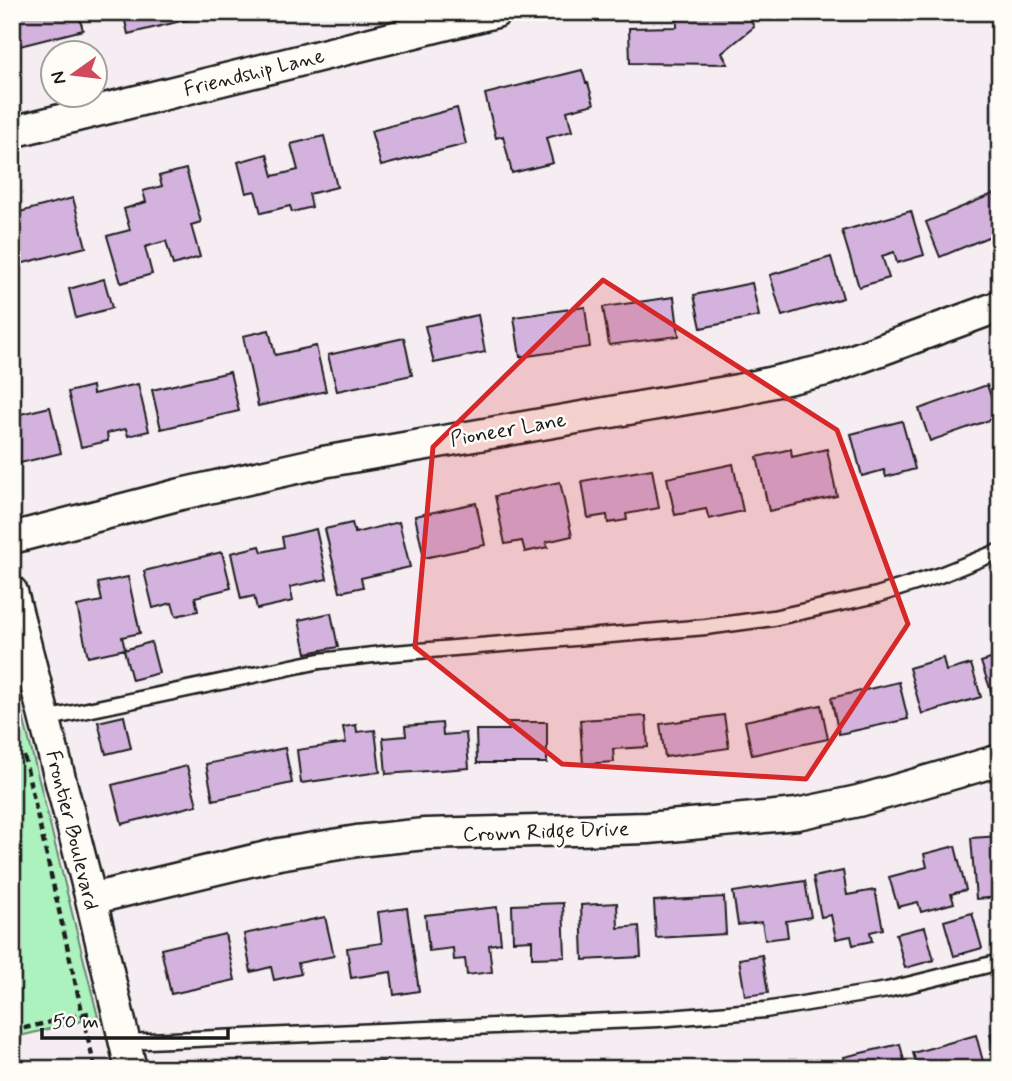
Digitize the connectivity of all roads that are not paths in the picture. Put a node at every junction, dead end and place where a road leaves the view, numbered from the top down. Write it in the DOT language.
graph roads {
  1 [pos="496,12"];
  2 [pos="12,132"];
  3 [pos="1000,306"];
  4 [pos="12,538"];
  5 [pos="1000,551"];
  6 [pos="12,592"];
  7 [pos="45,719"];
  8 [pos="1000,760"];
  9 [pos="91,899"];
  10 [pos="1000,962"];
  11 [pos="128,1056"];
  1 -- 2 [label="street, Friendship Lane"];
  3 -- 4 [label="street, Pioneer Lane"];
  5 -- 7 [label="lane"];
  6 -- 7 [label="street, Frontier Boulevard"];
  7 -- 9 [label="street, Frontier Boulevard"];
  8 -- 9 [label="street, Crown Ridge Drive"];
  9 -- 11 [label="street, Frontier Boulevard"];
  10 -- 11 [label="lane"];
}
